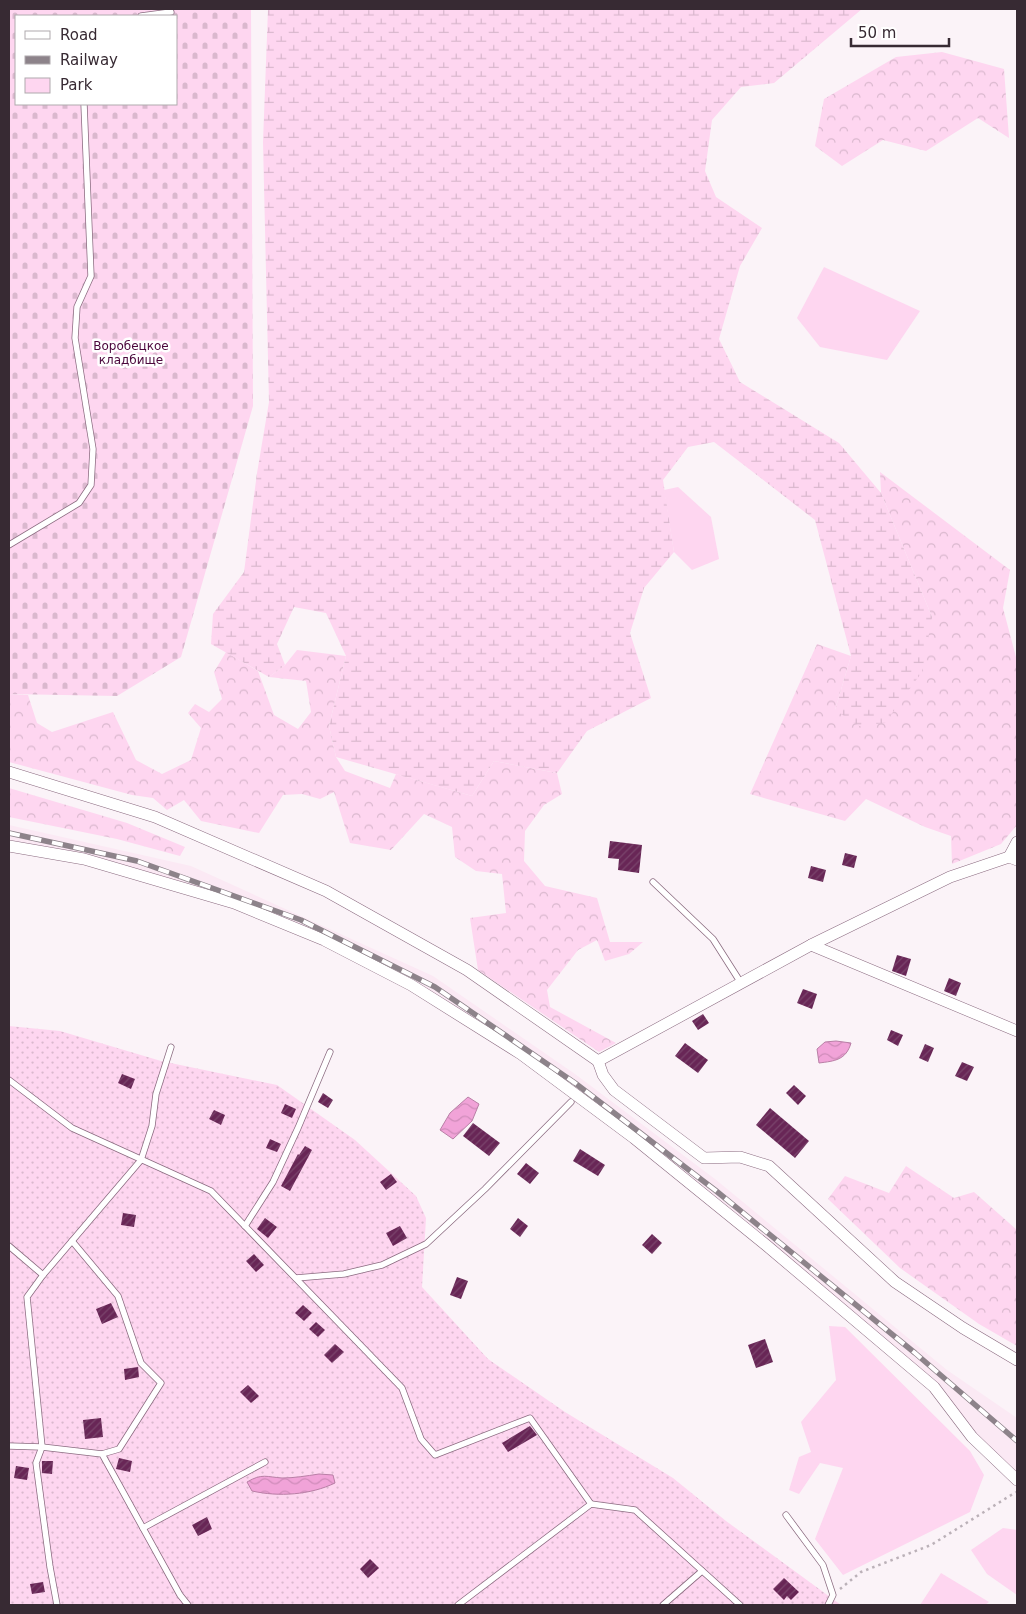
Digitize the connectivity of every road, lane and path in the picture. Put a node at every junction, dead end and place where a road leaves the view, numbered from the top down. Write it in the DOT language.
graph roads {
  1 [pos="171,12"];
  2 [pos="148,15"];
  3 [pos="84,105"];
  4 [pos="9,545"];
  5 [pos="9,772"];
  6 [pos="1017,842"];
  7 [pos="9,846"];
  8 [pos="1013,859"];
  9 [pos="653,882"];
  10 [pos="811,945"];
  11 [pos="741,983"];
  12 [pos="1017,1031"];
  13 [pos="171,1047"];
  14 [pos="330,1052"];
  15 [pos="598,1062"];
  16 [pos="9,1080"];
  17 [pos="571,1102"];
  18 [pos="141,1160"];
  19 [pos="245,1226"];
  20 [pos="72,1241"];
  21 [pos="9,1246"];
  22 [pos="43,1275"];
  23 [pos="296,1278"];
  24 [pos="1017,1360"];
  25 [pos="9,1446"];
  26 [pos="42,1448"];
  27 [pos="102,1454"];
  28 [pos="265,1462"];
  29 [pos="1017,1480"];
  30 [pos="1017,1491"];
  31 [pos="591,1504"];
  32 [pos="786,1515"];
  33 [pos="143,1528"];
  34 [pos="702,1571"];
  35 [pos="833,1595"];
  36 [pos="57,1605"];
  37 [pos="188,1605"];
  38 [pos="458,1605"];
  39 [pos="664,1605"];
  40 [pos="740,1605"];
  41 [pos="828,1605"];
  1 -- 2 [label="lane"];
  3 -- 4 [label="lane"];
  5 -- 15 [label="street"];
  6 -- 8 [label="street"];
  7 -- 29 [label="street"];
  8 -- 10 [label="street"];
  9 -- 11 [label="lane"];
  10 -- 11 [label="street"];
  10 -- 12 [label="street"];
  11 -- 15 [label="street"];
  13 -- 18 [label="lane"];
  14 -- 19 [label="lane"];
  15 -- 24 [label="street"];
  16 -- 18 [label="lane"];
  17 -- 23 [label="lane"];
  18 -- 19 [label="lane"];
  18 -- 20 [label="lane"];
  19 -- 23 [label="lane"];
  20 -- 22 [label="lane"];
  20 -- 27 [label="lane"];
  21 -- 22 [label="lane"];
  22 -- 26 [label="lane"];
  23 -- 31 [label="lane"];
  25 -- 26 [label="lane"];
  26 -- 27 [label="lane"];
  26 -- 36 [label="lane"];
  27 -- 33 [label="lane"];
  28 -- 33 [label="lane"];
  30 -- 35 [label="path"];
  31 -- 34 [label="lane"];
  31 -- 38 [label="lane"];
  32 -- 35 [label="lane"];
  33 -- 37 [label="lane"];
  34 -- 39 [label="lane"];
  34 -- 40 [label="lane"];
  35 -- 41 [label="lane"];
}
